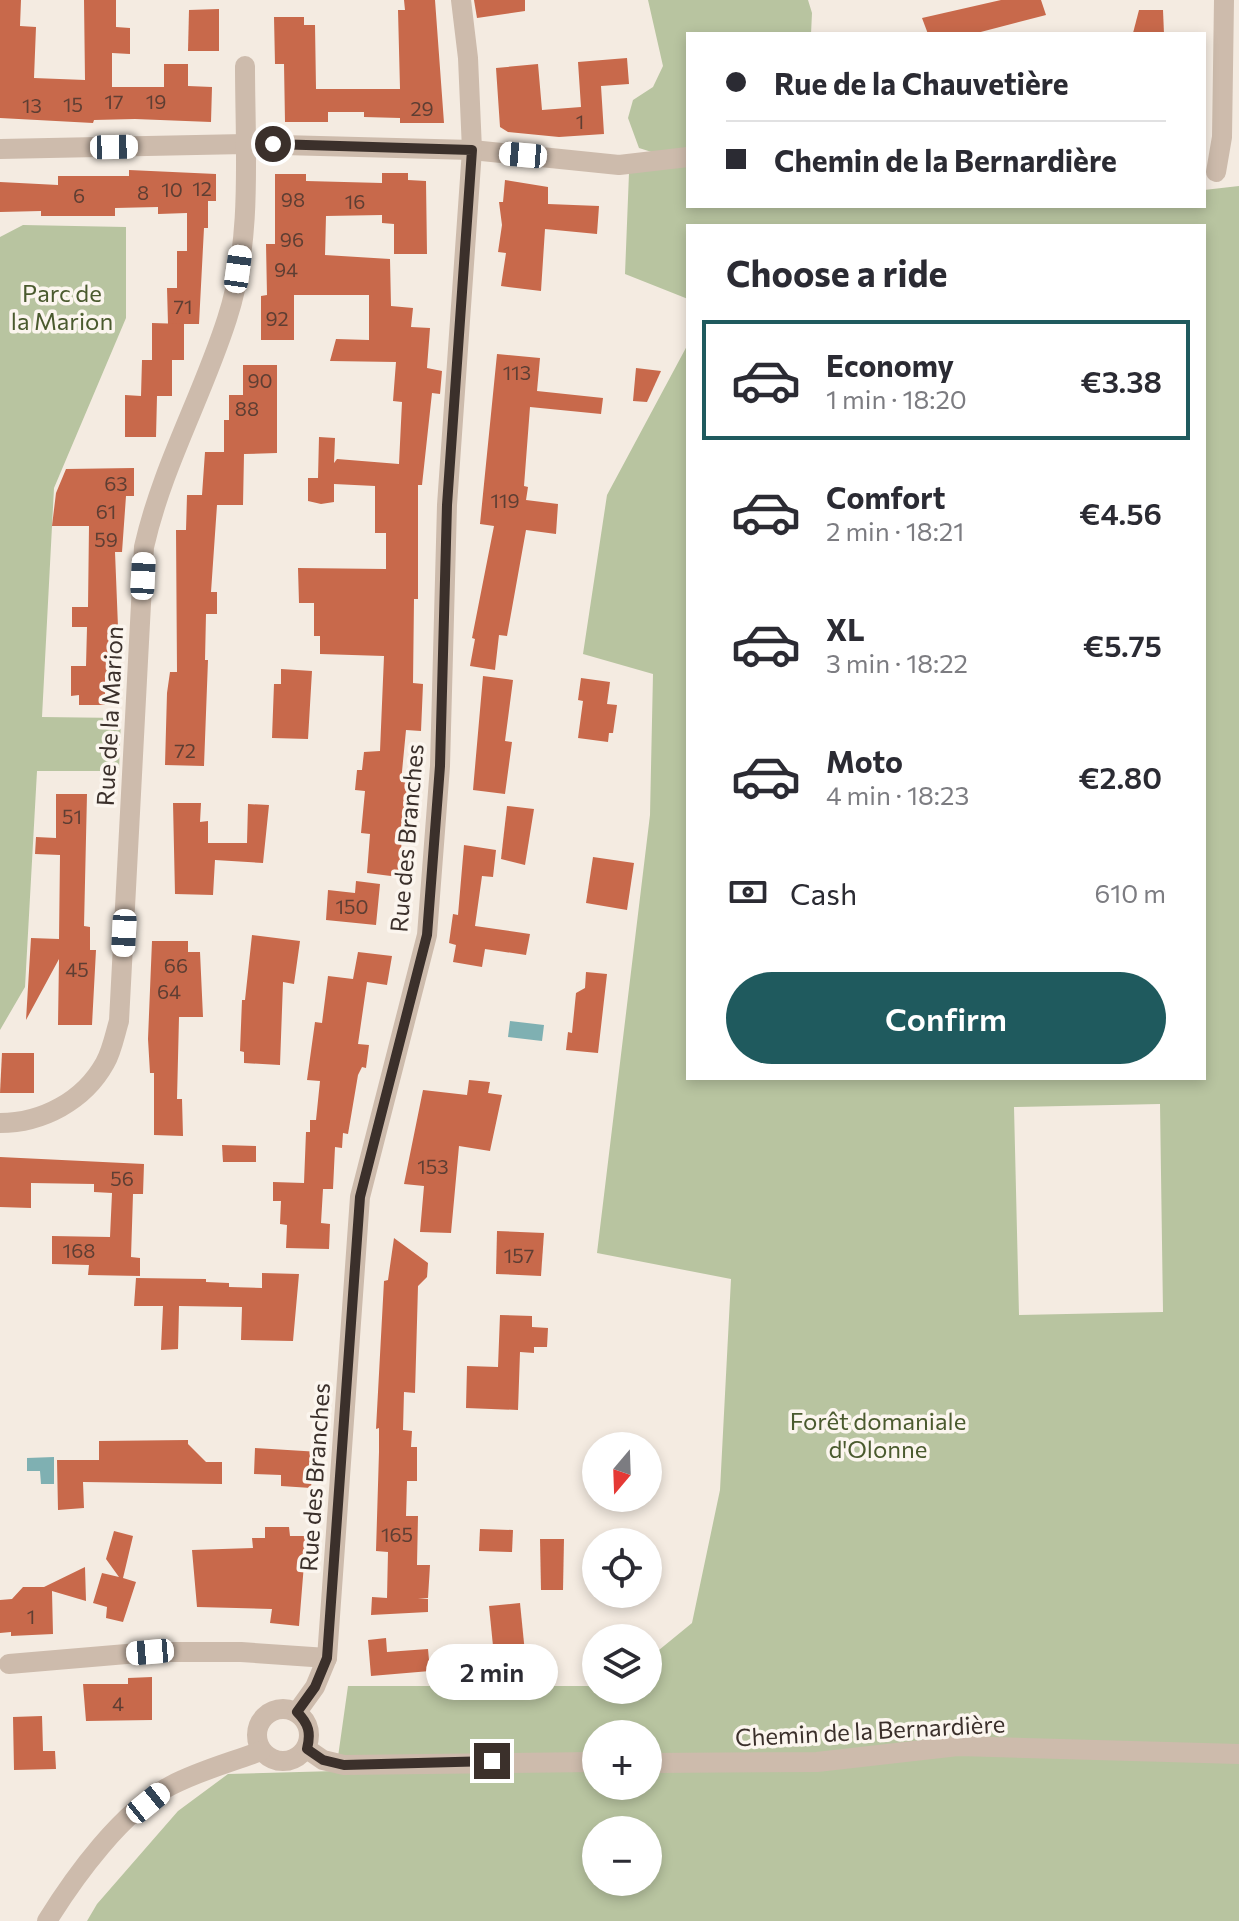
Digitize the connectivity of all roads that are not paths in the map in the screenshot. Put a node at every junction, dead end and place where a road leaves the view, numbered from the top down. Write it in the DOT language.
graph roads {
  1 [pos="461,0"];
  2 [pos="1224,0"];
  3 [pos="245,66"];
  4 [pos="245,144"];
  5 [pos="0,149"];
  6 [pos="472,150"];
  7 [pos="686,157"];
  8 [pos="1239,167"];
  9 [pos="1210,173"];
  10 [pos="0,1123"];
  11 [pos="327,1658"];
  12 [pos="9,1664"];
  13 [pos="297,1712"];
  14 [pos="307,1749"];
  15 [pos="261,1751"];
  16 [pos="1239,1754"];
  17 [pos="582,1762"];
  18 [pos="662,1763"];
  19 [pos="47,1921"];
  1 -- 6 [label="street, Rue des Branches"];
  2 -- 9 [label="street"];
  3 -- 4 [label="street, Rue de la Marion"];
  4 -- 5 [label="street"];
  4 -- 6 [label="street"];
  4 -- 10 [label="street, Rue de la Marion"];
  6 -- 7 [label="street"];
  6 -- 11 [label="street, Rue des Branches"];
  8 -- 9 [label="street"];
  11 -- 12 [label="street"];
  11 -- 13 [label="street, Rue des Branches"];
  13 -- 14 [label="street"];
  13 -- 15 [label="street"];
  14 -- 15 [label="street"];
  14 -- 17 [label="street"];
  15 -- 19 [label="street"];
  16 -- 18 [label="street, Chemin de la Bernardière"];
}
